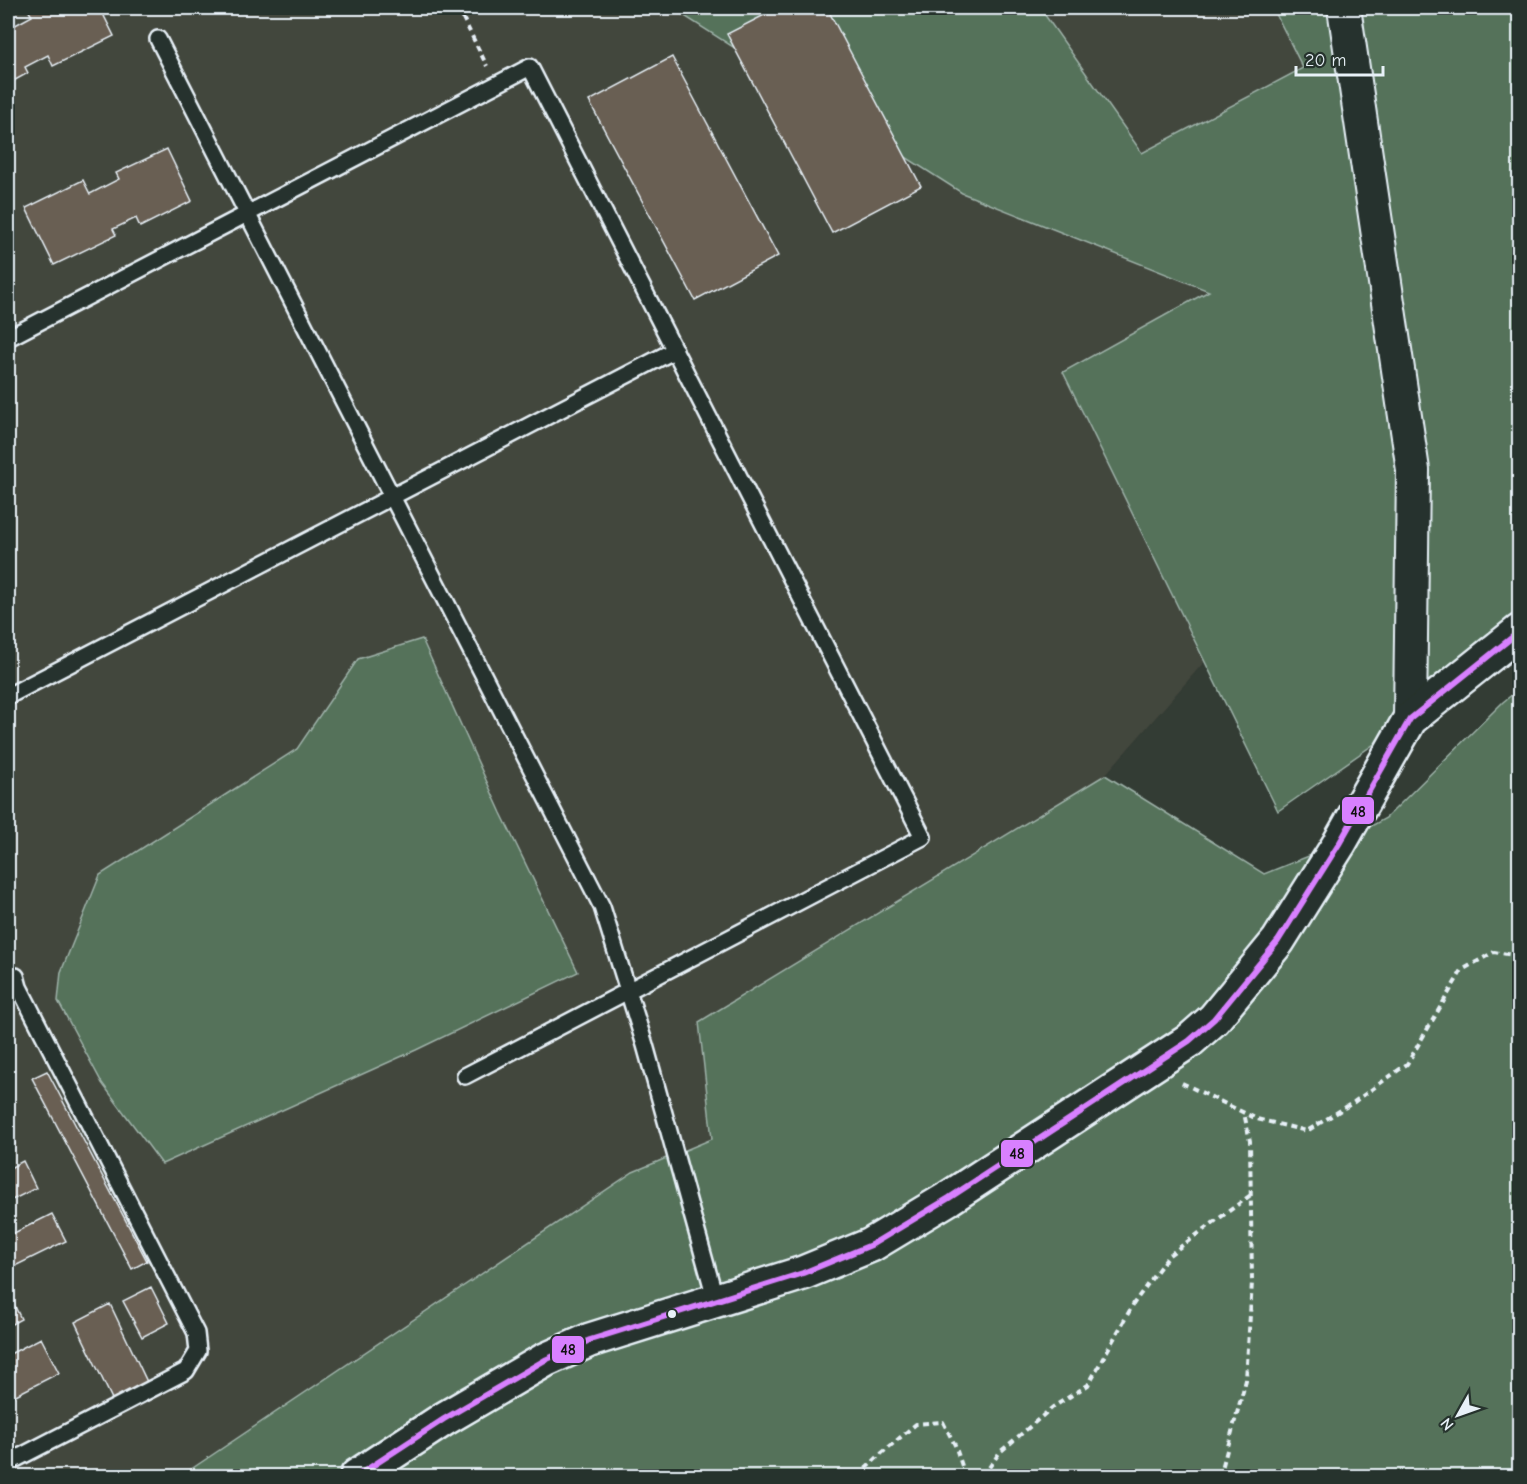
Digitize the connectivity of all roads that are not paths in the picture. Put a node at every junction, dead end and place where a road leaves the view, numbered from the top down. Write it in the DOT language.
graph roads {
  1 [pos="1344,8"];
  2 [pos="158,39"];
  3 [pos="247,215"];
  4 [pos="8,338"];
  5 [pos="675,350"];
  6 [pos="393,496"];
  7 [pos="1520,631"];
  8 [pos="8,696"];
  9 [pos="1410,719"];
  10 [pos="8,980"];
  11 [pos="629,992"];
  12 [pos="465,1076"];
  13 [pos="716,1301"];
  14 [pos="8,1463"];
  15 [pos="357,1476"];
  1 -- 9 [label="street"];
  2 -- 3 [label="lane"];
  3 -- 4 [label="lane"];
  3 -- 5 [label="lane"];
  3 -- 6 [label="lane"];
  5 -- 6 [label="lane"];
  5 -- 11 [label="lane"];
  6 -- 8 [label="lane"];
  6 -- 11 [label="lane"];
  7 -- 9 [label="street"];
  9 -- 13 [label="street"];
  10 -- 14 [label="lane"];
  11 -- 12 [label="lane"];
  11 -- 13 [label="lane"];
  13 -- 15 [label="street"];
}
